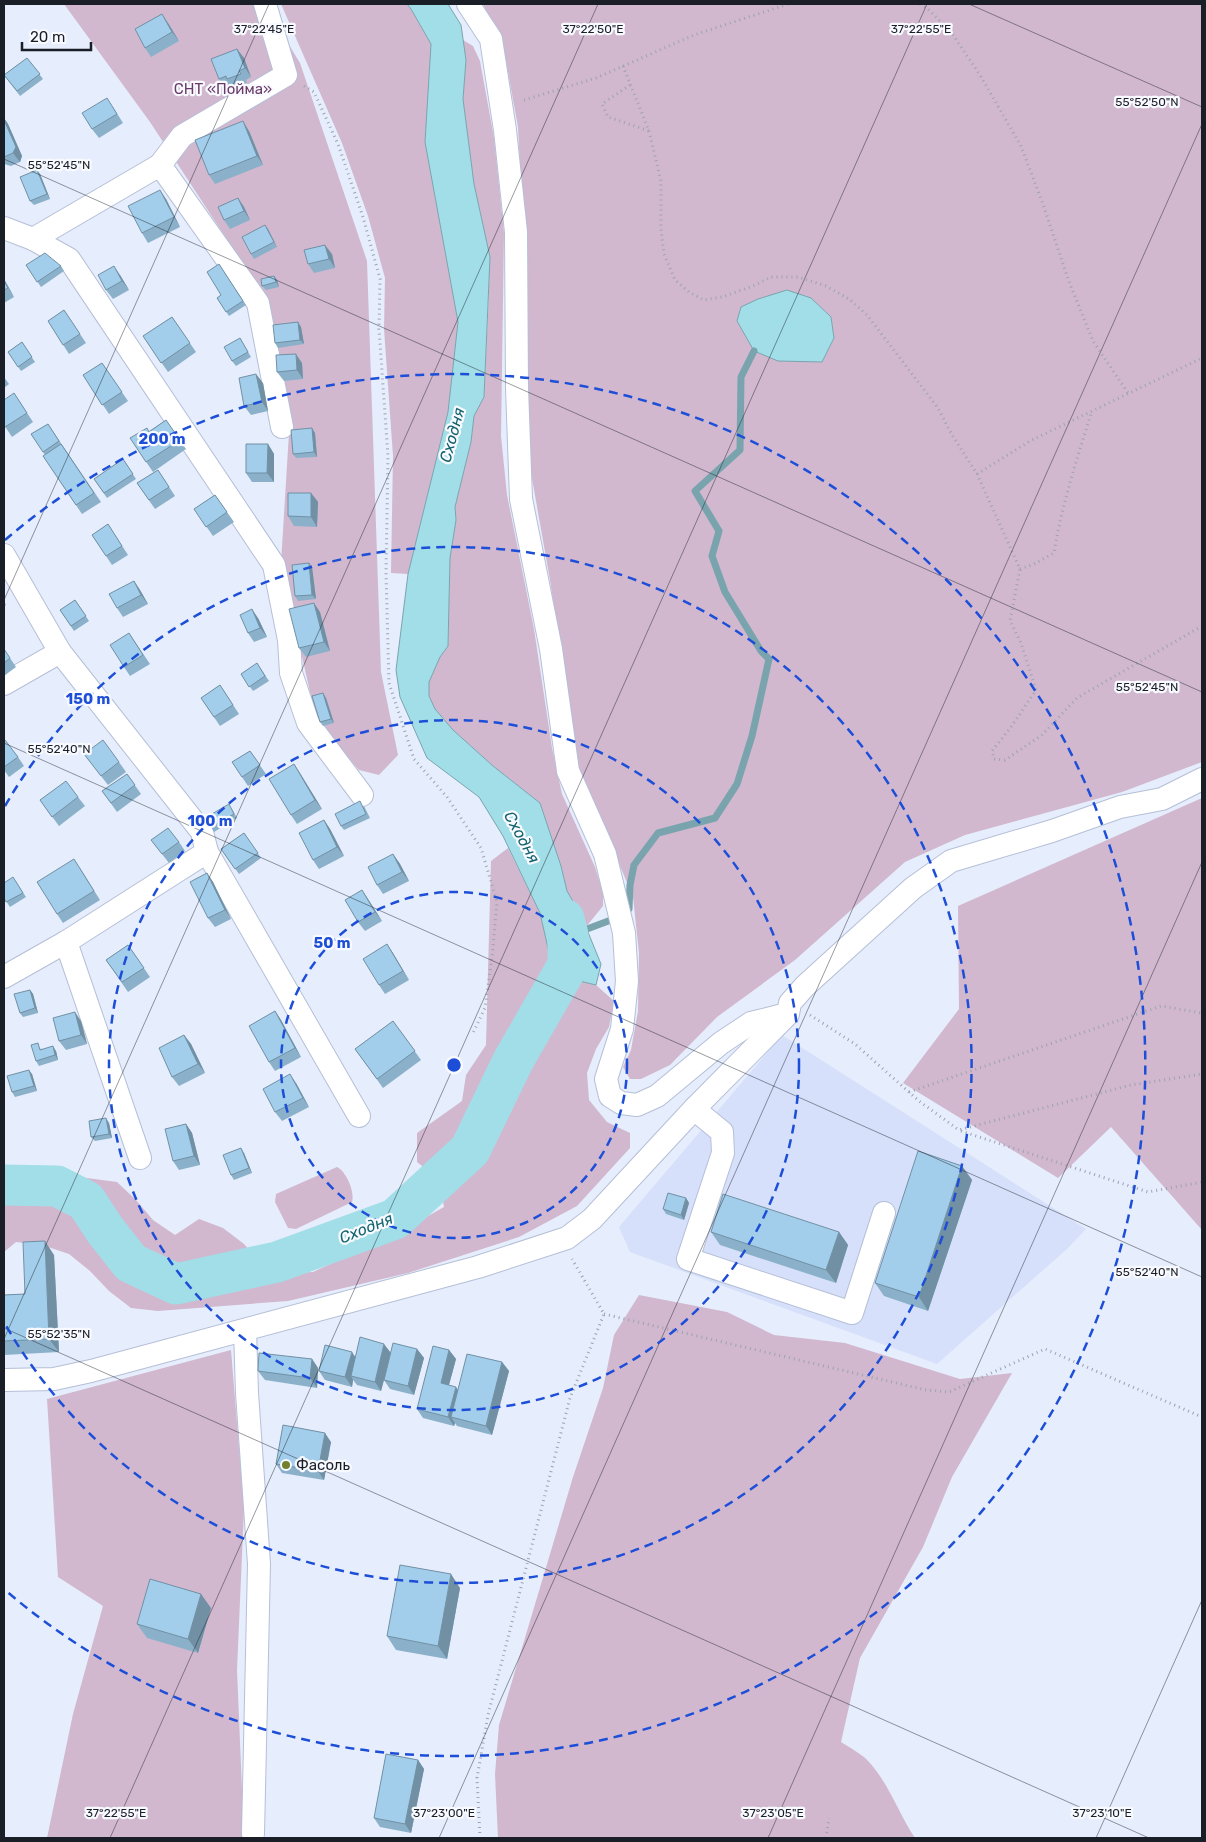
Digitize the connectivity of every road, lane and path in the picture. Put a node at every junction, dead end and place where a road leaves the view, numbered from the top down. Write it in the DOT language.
graph roads {
  1 [pos="265,4"];
  2 [pos="468,4"];
  3 [pos="788,4"];
  4 [pos="920,4"];
  5 [pos="623,66"];
  6 [pos="286,76"];
  7 [pos="630,85"];
  8 [pos="502,107"];
  9 [pos="649,131"];
  10 [pos="160,165"];
  11 [pos="4,227"];
  12 [pos="33,239"];
  13 [pos="1202,358"];
  14 [pos="1128,393"];
  15 [pos="1092,411"];
  16 [pos="282,427"];
  17 [pos="977,474"];
  18 [pos="4,555"];
  19 [pos="1020,569"];
  20 [pos="1202,626"];
  21 [pos="60,652"];
  22 [pos="4,684"];
  23 [pos="1202,779"];
  24 [pos="362,795"];
  25 [pos="207,852"];
  26 [pos="66,942"];
  27 [pos="4,977"];
  28 [pos="789,1008"];
  29 [pos="1202,1013"];
  30 [pos="472,1035"];
  31 [pos="1202,1074"];
  32 [pos="909,1092"];
  33 [pos="694,1108"];
  34 [pos="359,1116"];
  35 [pos="959,1130"];
  36 [pos="140,1158"];
  37 [pos="1202,1182"];
  38 [pos="884,1213"];
  39 [pos="567,1238"];
  40 [pos="604,1314"];
  41 [pos="245,1330"];
  42 [pos="4,1380"];
  43 [pos="1202,1417"];
  44 [pos="828,1818"];
  45 [pos="253,1834"];
  46 [pos="480,1838"];
  47 [pos="826,1838"];
  1 -- 6 [label="street"];
  2 -- 8 [label="street"];
  3 -- 5 [label="path"];
  4 -- 14 [label="path"];
  5 -- 7 [label="path"];
  5 -- 8 [label="path"];
  6 -- 10 [label="street"];
  6 -- 30 [label="path"];
  7 -- 9 [label="path"];
  7 -- 9 [label="path"];
  8 -- 28 [label="street"];
  9 -- 17 [label="path"];
  10 -- 12 [label="street"];
  10 -- 16 [label="street"];
  11 -- 12 [label="street"];
  12 -- 24 [label="street"];
  13 -- 14 [label="path"];
  14 -- 15 [label="path"];
  15 -- 17 [label="path"];
  15 -- 19 [label="path"];
  17 -- 19 [label="path"];
  18 -- 21 [label="street"];
  19 -- 20 [label="path"];
  21 -- 22 [label="street"];
  21 -- 25 [label="street"];
  23 -- 28 [label="street"];
  25 -- 26 [label="street"];
  25 -- 34 [label="street"];
  26 -- 27 [label="street"];
  26 -- 36 [label="street"];
  28 -- 32 [label="path"];
  28 -- 33 [label="street"];
  29 -- 32 [label="path"];
  31 -- 35 [label="path"];
  32 -- 35 [label="path"];
  33 -- 38 [label="street"];
  33 -- 39 [label="street"];
  35 -- 37 [label="path"];
  39 -- 40 [label="path"];
  39 -- 41 [label="street"];
  40 -- 43 [label="path"];
  40 -- 46 [label="path"];
  41 -- 42 [label="street"];
  41 -- 45 [label="street"];
  44 -- 47 [label="path"];
}
